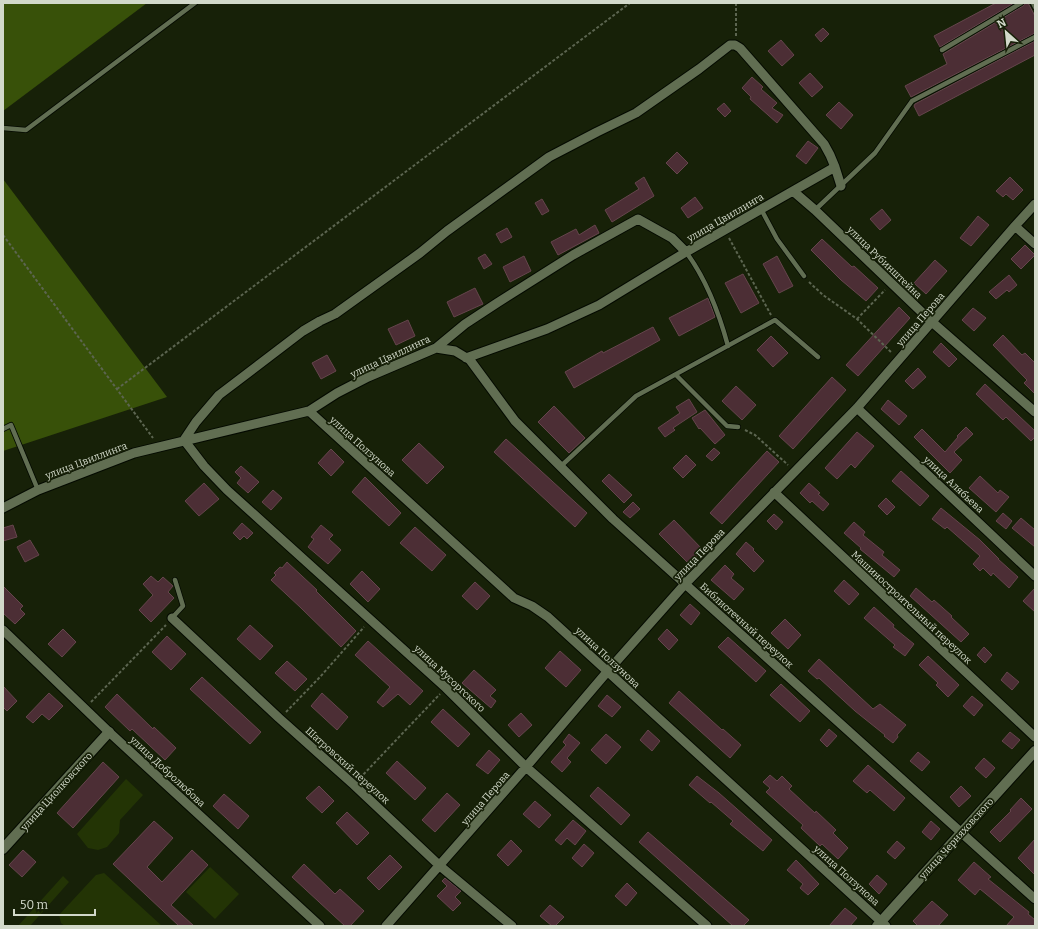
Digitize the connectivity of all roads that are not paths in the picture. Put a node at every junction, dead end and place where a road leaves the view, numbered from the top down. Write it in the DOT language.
graph roads {
  1 [pos="195,3"];
  2 [pos="1021,3"];
  3 [pos="1033,3"];
  4 [pos="1035,7"];
  5 [pos="1035,37"];
  6 [pos="942,50"];
  7 [pos="3,128"];
  8 [pos="835,167"];
  9 [pos="841,186"];
  10 [pos="793,191"];
  11 [pos="1035,204"];
  12 [pos="761,209"];
  13 [pos="815,210"];
  14 [pos="1015,226"];
  15 [pos="1035,244"];
  16 [pos="686,252"];
  17 [pos="804,276"];
  18 [pos="932,322"];
  19 [pos="728,346"];
  20 [pos="436,348"];
  21 [pos="818,357"];
  22 [pos="466,358"];
  23 [pos="676,375"];
  24 [pos="857,408"];
  25 [pos="309,411"];
  26 [pos="1035,412"];
  27 [pos="738,427"];
  28 [pos="3,429"];
  29 [pos="184,440"];
  30 [pos="560,466"];
  31 [pos="38,490"];
  32 [pos="774,492"];
  33 [pos="3,508"];
  34 [pos="1035,576"];
  35 [pos="175,580"];
  36 [pos="685,584"];
  37 [pos="172,618"];
  38 [pos="3,630"];
  39 [pos="607,672"];
  40 [pos="109,732"];
  41 [pos="1035,737"];
  42 [pos="1035,751"];
  43 [pos="526,767"];
  44 [pos="962,832"];
  45 [pos="3,849"];
  46 [pos="440,866"];
  47 [pos="1035,899"];
  48 [pos="881,924"];
  49 [pos="320,926"];
  50 [pos="386,926"];
  51 [pos="512,926"];
  52 [pos="707,926"];
  1 -- 7 [label="lane"];
  2 -- 6 [label="lane"];
  3 -- 4 [label="lane"];
  5 -- 9 [label="lane"];
  8 -- 9 [label="street"];
  8 -- 10 [label="street, улица Цвиллинга"];
  8 -- 29 [label="street"];
  9 -- 13 [label="lane"];
  10 -- 12 [label="street, улица Цвиллинга"];
  10 -- 13 [label="street, улица Рубинштейна"];
  11 -- 14 [label="street, улица Перова"];
  12 -- 16 [label="street, улица Цвиллинга"];
  12 -- 17 [label="lane"];
  13 -- 18 [label="street, улица Рубинштейна"];
  14 -- 15 [label="street"];
  14 -- 18 [label="street, улица Перова"];
  16 -- 19 [label="lane"];
  16 -- 20 [label="street, улица Цвиллинга"];
  16 -- 22 [label="street"];
  18 -- 24 [label="street, улица Перова"];
  18 -- 26 [label="street, улица Рубинштейна"];
  19 -- 21 [label="lane"];
  19 -- 23 [label="lane"];
  20 -- 22 [label="street, Библиотечный переулок"];
  20 -- 25 [label="street, улица Цвиллинга"];
  22 -- 30 [label="street, Библиотечный переулок"];
  23 -- 27 [label="lane"];
  23 -- 30 [label="lane"];
  24 -- 32 [label="street, улица Перова"];
  24 -- 34 [label="street, улица Алябьева"];
  25 -- 29 [label="street, улица Цвиллинга"];
  25 -- 39 [label="street, улица Ползунова"];
  28 -- 31 [label="lane"];
  29 -- 31 [label="street, улица Цвиллинга"];
  29 -- 43 [label="street, улица Мусоргского"];
  30 -- 36 [label="street, Библиотечный переулок"];
  31 -- 33 [label="street, улица Цвиллинга"];
  32 -- 36 [label="street, улица Перова"];
  32 -- 41 [label="street, Машиностроительный переулок"];
  35 -- 37 [label="lane"];
  36 -- 39 [label="street, улица Перова"];
  36 -- 44 [label="street, Библиотечный переулок"];
  37 -- 46 [label="street, Шатровский переулок"];
  38 -- 40 [label="street, улица Добролюбова"];
  39 -- 43 [label="street, улица Перова"];
  39 -- 48 [label="street, улица Ползунова"];
  40 -- 45 [label="street, улица Циолковского"];
  40 -- 49 [label="street, улица Добролюбова"];
  42 -- 44 [label="street, улица Черняховского"];
  43 -- 46 [label="street, улица Перова"];
  43 -- 52 [label="street, улица Мусоргского"];
  44 -- 47 [label="street, Библиотечный переулок"];
  44 -- 48 [label="street, улица Черняховского"];
  46 -- 50 [label="street, улица Перова"];
  46 -- 51 [label="street, Шатровский переулок"];
}
